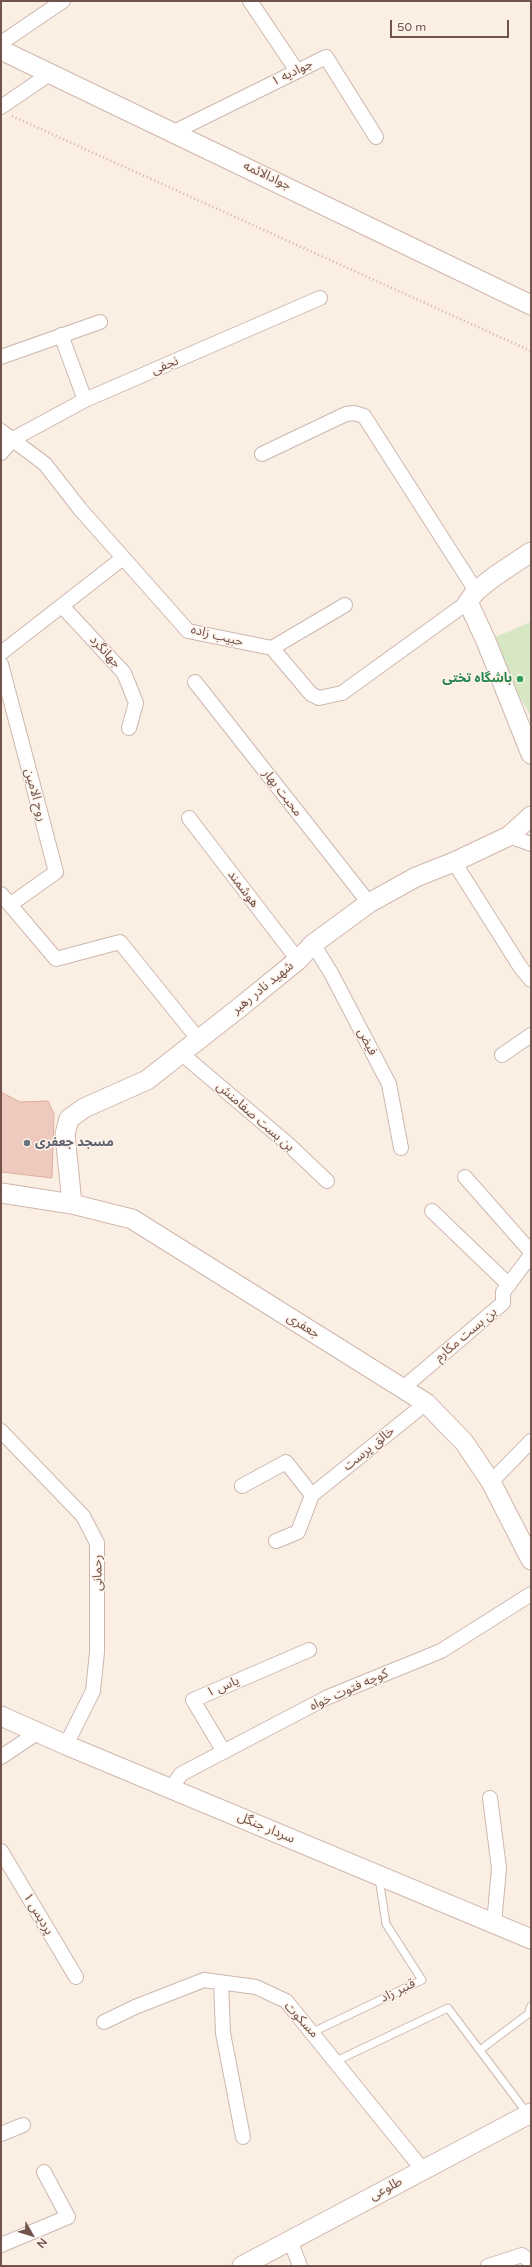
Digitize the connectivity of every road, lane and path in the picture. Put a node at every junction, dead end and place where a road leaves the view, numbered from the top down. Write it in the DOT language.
graph roads {
  1 [pos="63,1"];
  2 [pos="250,1"];
  3 [pos="1,43"];
  4 [pos="1,50"];
  5 [pos="297,71"];
  6 [pos="51,73"];
  7 [pos="4,110"];
  8 [pos="174,132"];
  9 [pos="376,137"];
  10 [pos="320,298"];
  11 [pos="531,304"];
  12 [pos="100,322"];
  13 [pos="61,335"];
  14 [pos="531,351"];
  15 [pos="1,357"];
  16 [pos="85,400"];
  17 [pos="1,431"];
  18 [pos="12,439"];
  19 [pos="1,453"];
  20 [pos="262,454"];
  21 [pos="531,552"];
  22 [pos="123,558"];
  23 [pos="472,597"];
  24 [pos="62,606"];
  25 [pos="345,606"];
  26 [pos="272,648"];
  27 [pos="1,653"];
  28 [pos="1,664"];
  29 [pos="195,682"];
  30 [pos="129,728"];
  31 [pos="531,754"];
  32 [pos="531,816"];
  33 [pos="189,818"];
  34 [pos="509,836"];
  35 [pos="531,844"];
  36 [pos="454,862"];
  37 [pos="1,894"];
  38 [pos="369,903"];
  39 [pos="11,904"];
  40 [pos="313,944"];
  41 [pos="298,960"];
  42 [pos="531,980"];
  43 [pos="531,1035"];
  44 [pos="200,1040"];
  45 [pos="182,1054"];
  46 [pos="502,1055"];
  47 [pos="401,1148"];
  48 [pos="465,1177"];
  49 [pos="327,1181"];
  50 [pos="1,1193"];
  51 [pos="72,1204"];
  52 [pos="432,1211"];
  53 [pos="531,1254"];
  54 [pos="509,1285"];
  55 [pos="403,1388"];
  56 [pos="426,1404"];
  57 [pos="1,1431"];
  58 [pos="531,1441"];
  59 [pos="491,1482"];
  60 [pos="242,1486"];
  61 [pos="312,1495"];
  62 [pos="276,1541"];
  63 [pos="531,1560"];
  64 [pos="531,1594"];
  65 [pos="309,1650"];
  66 [pos="1,1716"];
  67 [pos="37,1732"];
  68 [pos="66,1745"];
  69 [pos="224,1752"];
  70 [pos="1,1757"];
  71 [pos="171,1789"];
  72 [pos="490,1798"];
  73 [pos="1,1851"];
  74 [pos="379,1875"];
  75 [pos="494,1924"];
  76 [pos="531,1939"];
  77 [pos="76,1977"];
  78 [pos="221,1982"];
  79 [pos="531,2006"];
  80 [pos="104,2022"];
  81 [pos="313,2032"];
  82 [pos="480,2050"];
  83 [pos="336,2061"];
  84 [pos="530,2114"];
  85 [pos="23,2124"];
  86 [pos="1,2134"];
  87 [pos="243,2137"];
  88 [pos="423,2170"];
  89 [pos="44,2172"];
  90 [pos="290,2240"];
  91 [pos="1,2245"];
  92 [pos="527,2259"];
  93 [pos="242,2266"];
  94 [pos="300,2266"];
  95 [pos="488,2266"];
  1 -- 3 [label="street"];
  2 -- 5 [label="street"];
  4 -- 6 [label="main road, جوادالائمه"];
  5 -- 8 [label="street, جوادیه ۱"];
  5 -- 9 [label="street, جوادیه ۱"];
  6 -- 7 [label="street"];
  6 -- 8 [label="main road, جوادالائمه"];
  7 -- 14 [label="path"];
  8 -- 11 [label="main road, جوادالائمه"];
  10 -- 16 [label="street, نجفی"];
  12 -- 13 [label="street"];
  13 -- 15 [label="street"];
  13 -- 16 [label="street"];
  16 -- 18 [label="street, نجفی"];
  17 -- 18 [label="street, حبیب زاده"];
  18 -- 19 [label="street"];
  18 -- 22 [label="street, حبیب زاده"];
  20 -- 23 [label="street"];
  21 -- 23 [label="main road"];
  22 -- 24 [label="street"];
  22 -- 26 [label="street, حبیب زاده"];
  23 -- 26 [label="street"];
  23 -- 31 [label="main road"];
  24 -- 27 [label="street"];
  24 -- 30 [label="street, جهانگرد"];
  25 -- 26 [label="street"];
  28 -- 39 [label="street, روح الامین"];
  29 -- 38 [label="street, محبت بهار"];
  32 -- 34 [label="main road, شهید نادر رهبر"];
  33 -- 41 [label="street, هوشمند"];
  34 -- 35 [label="street"];
  34 -- 36 [label="main road, شهید نادر رهبر"];
  36 -- 38 [label="main road, شهید نادر رهبر"];
  36 -- 42 [label="street"];
  37 -- 39 [label="street"];
  38 -- 40 [label="main road, شهید نادر رهبر"];
  39 -- 44 [label="street"];
  40 -- 41 [label="main road, شهید نادر رهبر"];
  40 -- 47 [label="street, فیض"];
  41 -- 44 [label="main road, شهید نادر رهبر"];
  43 -- 46 [label="street"];
  44 -- 45 [label="main road, شهید نادر رهبر"];
  45 -- 49 [label="street, بن بست صفامنش"];
  45 -- 51 [label="main road, شهید نادر رهبر"];
  48 -- 53 [label="street"];
  50 -- 51 [label="main road, جعفری"];
  51 -- 55 [label="main road, جعفری"];
  52 -- 54 [label="street"];
  53 -- 54 [label="street, بن بست مکارم"];
  54 -- 55 [label="street, بن بست مکارم"];
  55 -- 56 [label="main road, جعفری"];
  56 -- 59 [label="main road, جعفری"];
  56 -- 61 [label="street, خالق پرست"];
  57 -- 68 [label="street, رحمانی"];
  58 -- 59 [label="street"];
  59 -- 63 [label="main road, جعفری"];
  60 -- 61 [label="street"];
  61 -- 62 [label="street"];
  64 -- 69 [label="street, کوچه فتوت خواه"];
  65 -- 69 [label="street, یاس ۱"];
  66 -- 67 [label="main road, سردار جنگل"];
  67 -- 68 [label="main road, سردار جنگل"];
  67 -- 70 [label="street"];
  68 -- 71 [label="main road, سردار جنگل"];
  69 -- 71 [label="street, کوچه فتوت خواه"];
  71 -- 74 [label="main road, سردار جنگل"];
  72 -- 75 [label="street"];
  73 -- 77 [label="street, پردیس ۱"];
  74 -- 75 [label="main road, سردار جنگل"];
  74 -- 81 [label="lane, قنبر زاد"];
  75 -- 76 [label="main road, سردار جنگل"];
  78 -- 80 [label="street, مسکوت"];
  78 -- 81 [label="street, مسکوت"];
  78 -- 87 [label="street"];
  79 -- 82 [label="lane"];
  81 -- 83 [label="street, مسکوت"];
  82 -- 83 [label="lane"];
  82 -- 84 [label="lane"];
  83 -- 88 [label="street, مسکوت"];
  84 -- 88 [label="main road, طلوعی"];
  85 -- 86 [label="street"];
  88 -- 90 [label="main road, طلوعی"];
  89 -- 91 [label="street"];
  90 -- 93 [label="main road, طلوعی"];
  90 -- 94 [label="street"];
  92 -- 95 [label="street"];
}
